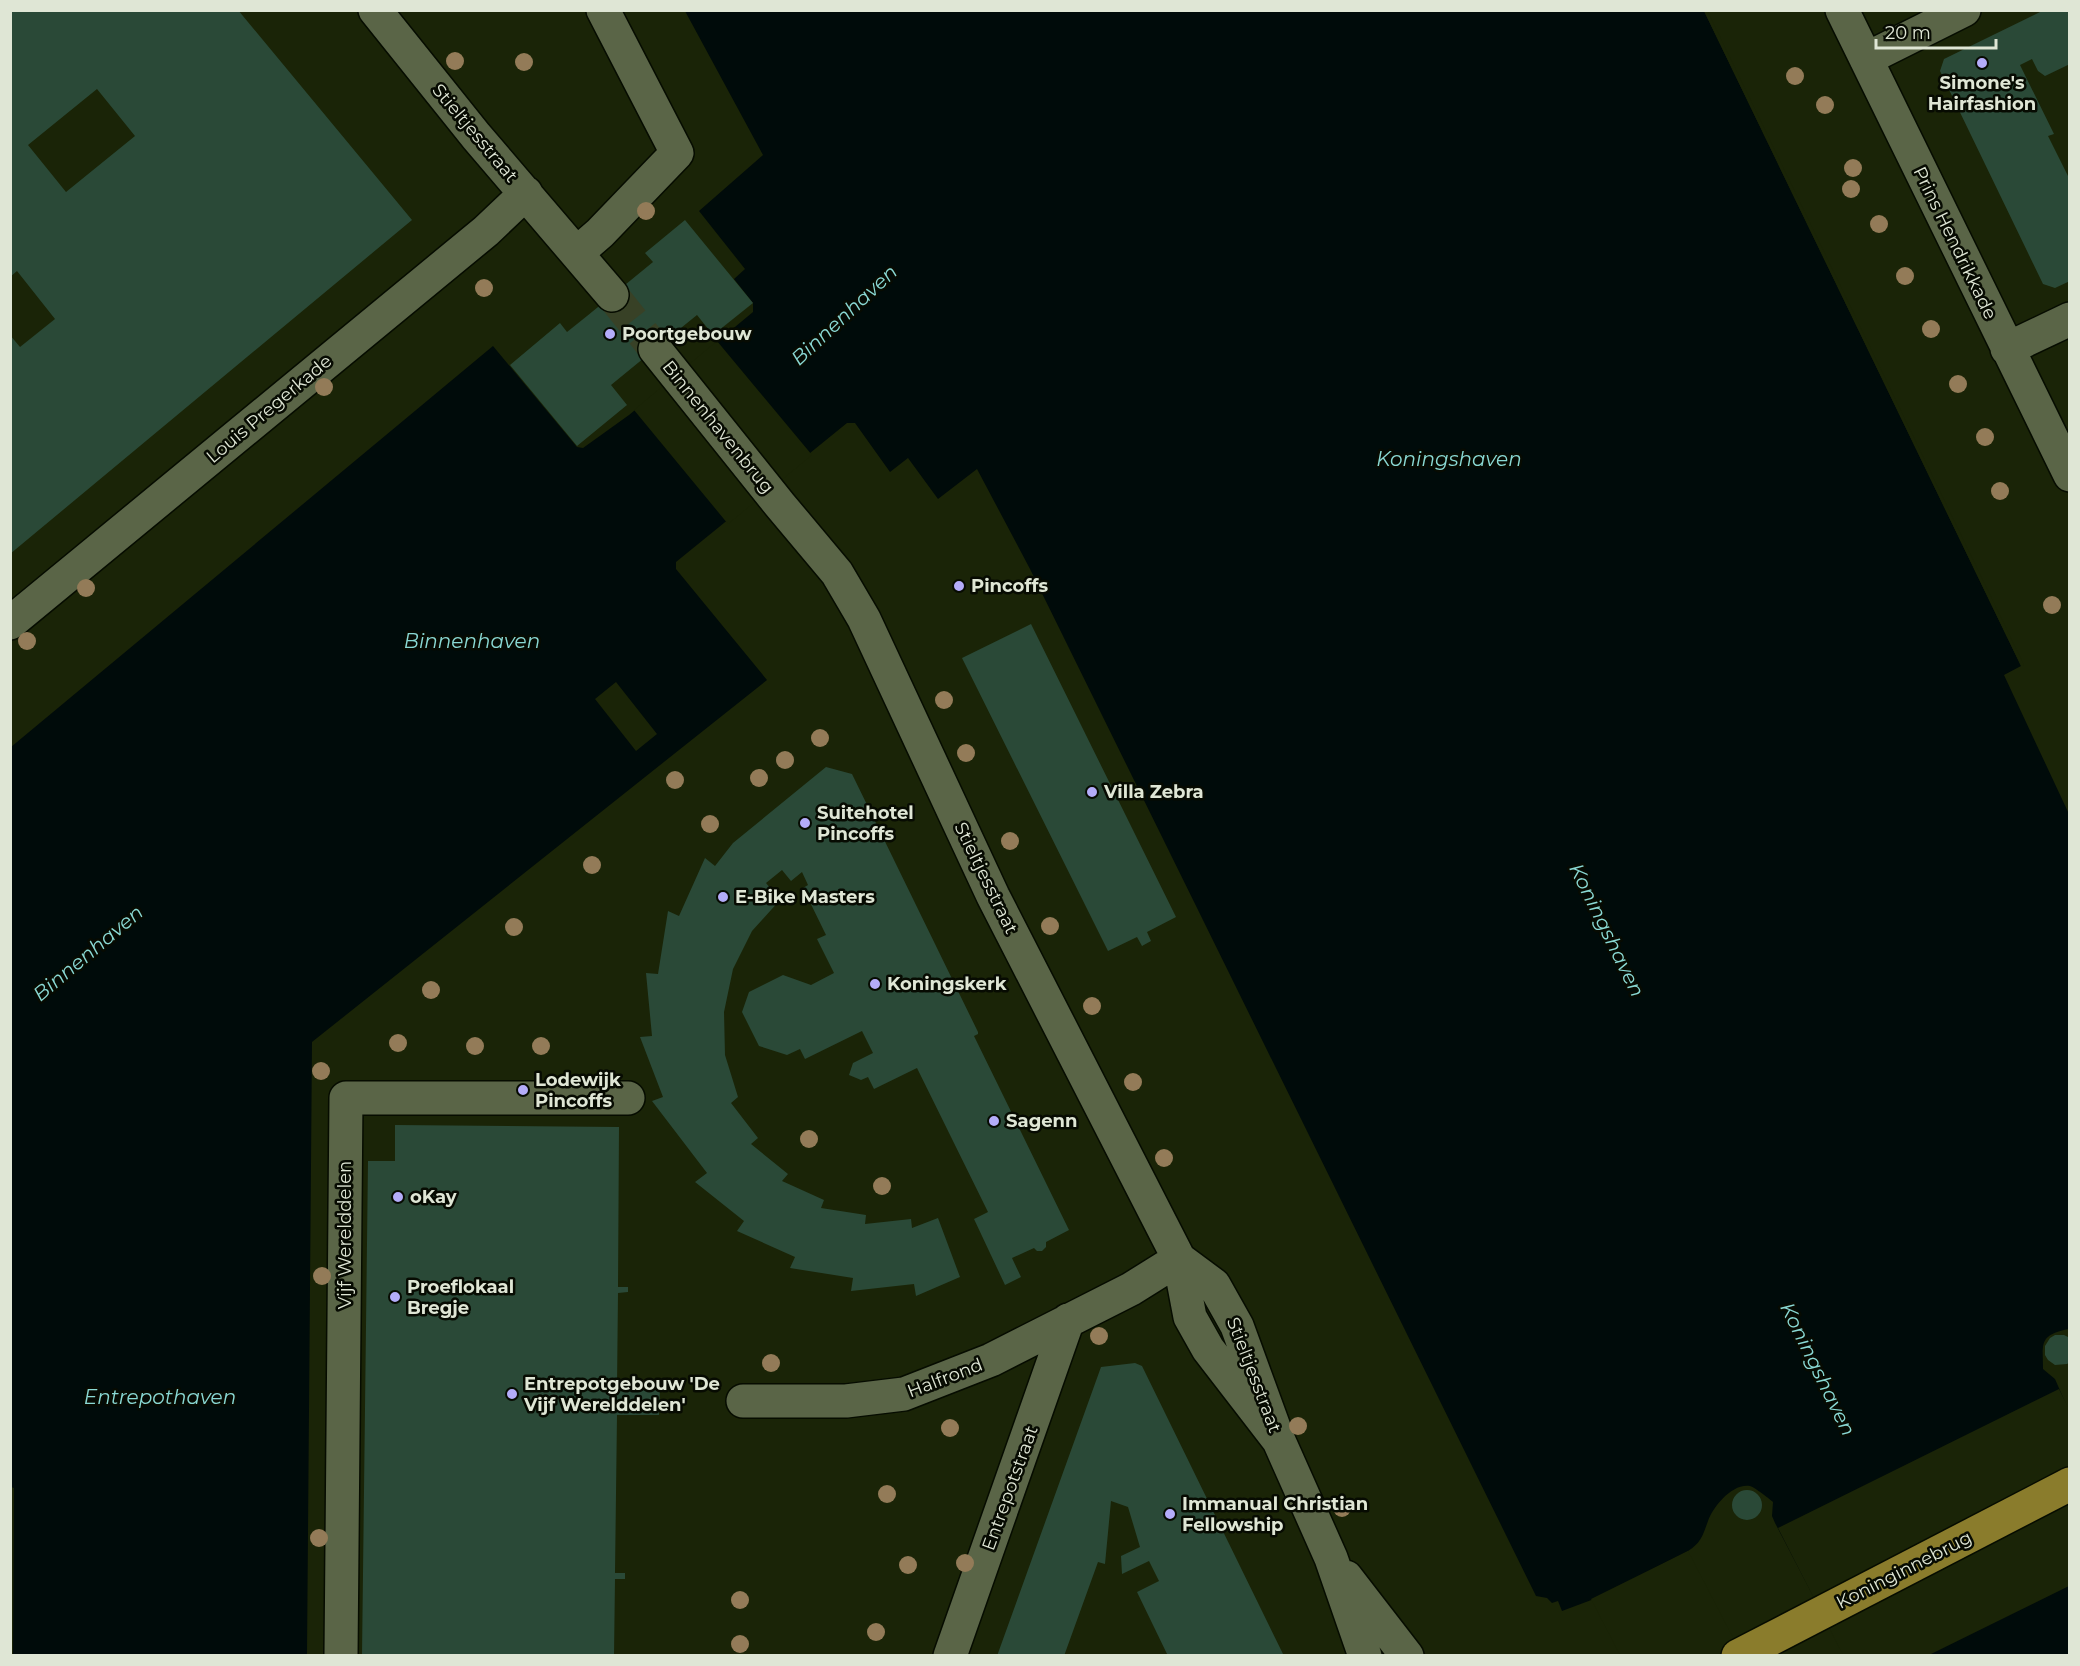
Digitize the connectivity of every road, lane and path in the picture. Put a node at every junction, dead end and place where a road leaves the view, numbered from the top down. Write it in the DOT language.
graph roads {
  1 [pos="375,10"];
  2 [pos="603,10"];
  3 [pos="1842,10"];
  4 [pos="1964,10"];
  5 [pos="1866,59"];
  6 [pos="526,193"];
  7 [pos="578,253"];
  8 [pos="612,296"];
  9 [pos="2070,319"];
  10 [pos="655,349"];
  11 [pos="2007,349"];
  12 [pos="2070,475"];
  13 [pos="780,506"];
  14 [pos="10,622"];
  15 [pos="628,1098"];
  16 [pos="1179,1259"];
  17 [pos="1068,1320"];
  18 [pos="742,1401"];
  19 [pos="2070,1484"];
  20 [pos="1331,1558"];
  21 [pos="1739,1655"];
  22 [pos="341,1656"];
  23 [pos="950,1656"];
  24 [pos="1365,1656"];
  25 [pos="1407,1656"];
  1 -- 6 [label="street, Stieltjesstraat"];
  2 -- 7 [label="street"];
  3 -- 5 [label="street, Prins Hendrikkade"];
  4 -- 5 [label="street"];
  5 -- 11 [label="street, Prins Hendrikkade"];
  6 -- 7 [label="street, Stieltjesstraat"];
  6 -- 14 [label="street, Louis Pregerkade"];
  7 -- 8 [label="street"];
  9 -- 11 [label="street"];
  10 -- 13 [label="street, Binnenhavenbrug"];
  11 -- 12 [label="street, Prins Hendrikkade"];
  13 -- 16 [label="street, Stieltjesstraat"];
  15 -- 22 [label="street, Vijf Werelddelen"];
  16 -- 17 [label="street, Halfrond"];
  16 -- 20 [label="street, Stieltjesstraat"];
  17 -- 18 [label="street, Halfrond"];
  17 -- 23 [label="street, Entrepotstraat"];
  19 -- 21 [label="main road, Koninginnebrug"];
  20 -- 24 [label="street, Stieltjesstraat"];
  20 -- 25 [label="street, Stieltjesstraat"];
}
